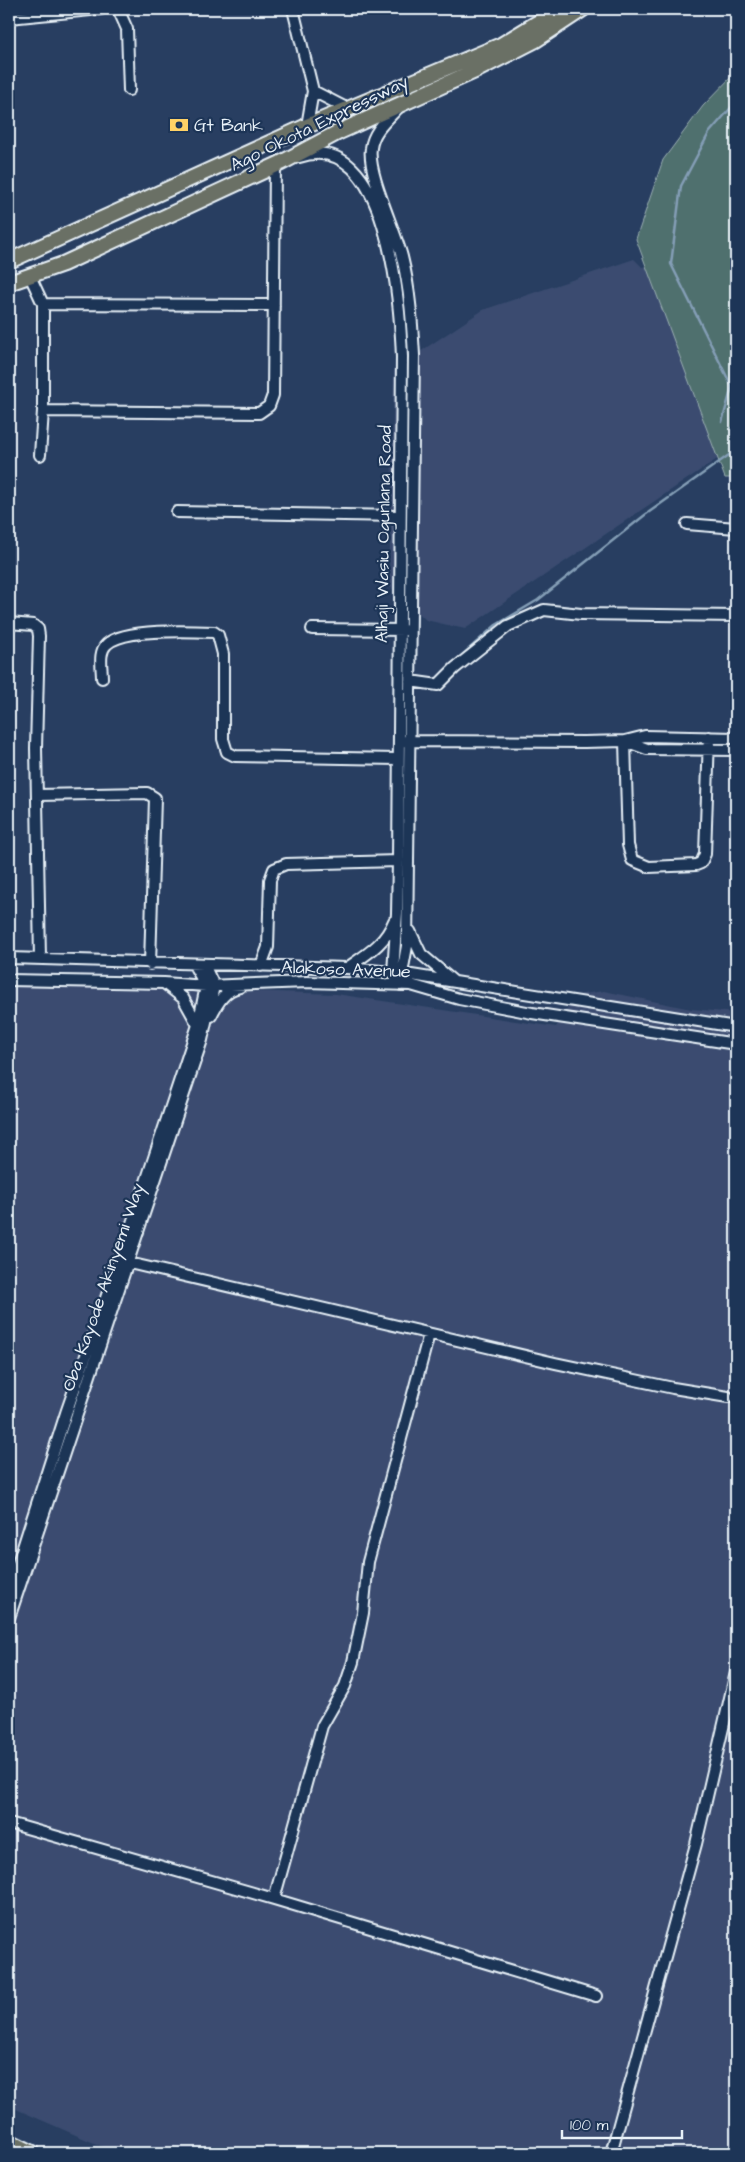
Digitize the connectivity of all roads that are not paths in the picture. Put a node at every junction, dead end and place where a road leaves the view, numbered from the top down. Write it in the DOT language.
graph roads {
  1 [pos="101,9"];
  2 [pos="118,9"];
  3 [pos="293,9"];
  4 [pos="560,9"];
  5 [pos="583,9"];
  6 [pos="9,18"];
  7 [pos="129,90"];
  8 [pos="313,90"];
  9 [pos="402,104"];
  10 [pos="348,109"];
  11 [pos="307,126"];
  12 [pos="278,165"];
  13 [pos="9,261"];
  14 [pos="30,276"];
  15 [pos="9,283"];
  16 [pos="43,304"];
  17 [pos="274,305"];
  18 [pos="43,411"];
  19 [pos="40,455"];
  20 [pos="176,512"];
  21 [pos="399,516"];
  22 [pos="688,524"];
  23 [pos="736,528"];
  24 [pos="736,616"];
  25 [pos="9,624"];
  26 [pos="312,628"];
  27 [pos="398,630"];
  28 [pos="410,630"];
  29 [pos="102,678"];
  30 [pos="410,681"];
  31 [pos="709,737"];
  32 [pos="736,738"];
  33 [pos="398,741"];
  34 [pos="410,741"];
  35 [pos="625,741"];
  36 [pos="708,749"];
  37 [pos="736,750"];
  38 [pos="398,759"];
  39 [pos="37,795"];
  40 [pos="398,861"];
  41 [pos="397,913"];
  42 [pos="408,919"];
  43 [pos="9,958"];
  44 [pos="40,958"];
  45 [pos="150,964"];
  46 [pos="199,965"];
  47 [pos="261,966"];
  48 [pos="347,968"];
  49 [pos="398,972"];
  50 [pos="9,980"];
  51 [pos="267,982"];
  52 [pos="454,982"];
  53 [pos="164,983"];
  54 [pos="400,985"];
  55 [pos="411,985"];
  56 [pos="210,986"];
  57 [pos="201,1028"];
  58 [pos="736,1028"];
  59 [pos="736,1044"];
  60 [pos="129,1263"];
  61 [pos="428,1334"];
  62 [pos="728,1397"];
  63 [pos="9,1591"];
  64 [pos="9,1618"];
  65 [pos="736,1672"];
  66 [pos="9,1823"];
  67 [pos="274,1899"];
  68 [pos="596,1996"];
  69 [pos="9,2141"];
  70 [pos="33,2153"];
  71 [pos="611,2153"];
  1 -- 6 [label="street"];
  2 -- 7 [label="street"];
  3 -- 8 [label="street"];
  4 -- 10 [label="main road, Ago Okota Expressway"];
  5 -- 9 [label="main road, Ago Okota Expressway"];
  8 -- 10 [label="street"];
  8 -- 11 [label="street"];
  9 -- 12 [label="main road, Ago Okota Expressway"];
  9 -- 28 [label="street, Alhaji Wasiu Ogunlana Road"];
  10 -- 11 [label="main road, Ago Okota Expressway"];
  11 -- 13 [label="main road, Ago Okota Expressway"];
  12 -- 14 [label="main road, Ago Okota Expressway"];
  12 -- 17 [label="street"];
  12 -- 21 [label="street, Alhaji Wasiu Ogunlana Road"];
  14 -- 15 [label="main road, Ago Okota Expressway"];
  14 -- 16 [label="street"];
  16 -- 17 [label="street"];
  16 -- 18 [label="street"];
  17 -- 18 [label="street"];
  18 -- 19 [label="street"];
  20 -- 21 [label="street"];
  21 -- 27 [label="street, Alhaji Wasiu Ogunlana Road"];
  22 -- 23 [label="street"];
  24 -- 30 [label="street"];
  25 -- 39 [label="street"];
  26 -- 27 [label="street"];
  27 -- 28 [label="street"];
  27 -- 33 [label="street, Alhaji Wasiu Ogunlana Road"];
  28 -- 30 [label="street, Alhaji Wasiu Ogunlana Road"];
  29 -- 38 [label="street"];
  30 -- 34 [label="street, Alhaji Wasiu Ogunlana Road"];
  31 -- 32 [label="street"];
  31 -- 35 [label="street"];
  31 -- 36 [label="street"];
  33 -- 34 [label="street"];
  33 -- 38 [label="street, Alhaji Wasiu Ogunlana Road"];
  34 -- 35 [label="street"];
  34 -- 42 [label="street, Alhaji Wasiu Ogunlana Road"];
  35 -- 36 [label="street"];
  35 -- 36 [label="street"];
  36 -- 37 [label="street"];
  38 -- 40 [label="street, Alhaji Wasiu Ogunlana Road"];
  39 -- 44 [label="street"];
  39 -- 45 [label="street"];
  40 -- 41 [label="street, Alhaji Wasiu Ogunlana Road"];
  40 -- 47 [label="street"];
  41 -- 48 [label="street"];
  41 -- 49 [label="street, Alhaji Wasiu Ogunlana Road"];
  42 -- 49 [label="street, Alhaji Wasiu Ogunlana Road"];
  42 -- 52 [label="street"];
  43 -- 44 [label="street, Alakoso Avenue"];
  44 -- 45 [label="street, Alakoso Avenue"];
  45 -- 46 [label="street, Alakoso Avenue"];
  46 -- 47 [label="street, Alakoso Avenue"];
  46 -- 56 [label="street"];
  47 -- 48 [label="street, Alakoso Avenue"];
  48 -- 49 [label="street, Alakoso Avenue"];
  49 -- 52 [label="street, Alakoso Avenue"];
  49 -- 54 [label="street"];
  49 -- 55 [label="street"];
  50 -- 53 [label="street, Alakoso Avenue"];
  51 -- 54 [label="street, Alakoso Avenue"];
  51 -- 56 [label="street, Alakoso Avenue"];
  51 -- 57 [label="street"];
  52 -- 58 [label="street, Alakoso Avenue"];
  53 -- 56 [label="street, Alakoso Avenue"];
  53 -- 57 [label="street"];
  54 -- 55 [label="street, Alakoso Avenue"];
  55 -- 59 [label="street, Alakoso Avenue"];
  56 -- 57 [label="street, Oba Kayode Akinyemi Way"];
  57 -- 60 [label="street, Oba Kayode Akinyemi Way"];
  57 -- 63 [label="street, Oba Kayode Akinyemi Way"];
  60 -- 61 [label="street"];
  60 -- 64 [label="street, Oba Kayode Akinyemi Way"];
  61 -- 62 [label="street"];
  61 -- 67 [label="street"];
  65 -- 71 [label="street"];
  66 -- 67 [label="street"];
  67 -- 68 [label="street"];
  69 -- 70 [label="main road"];
}
